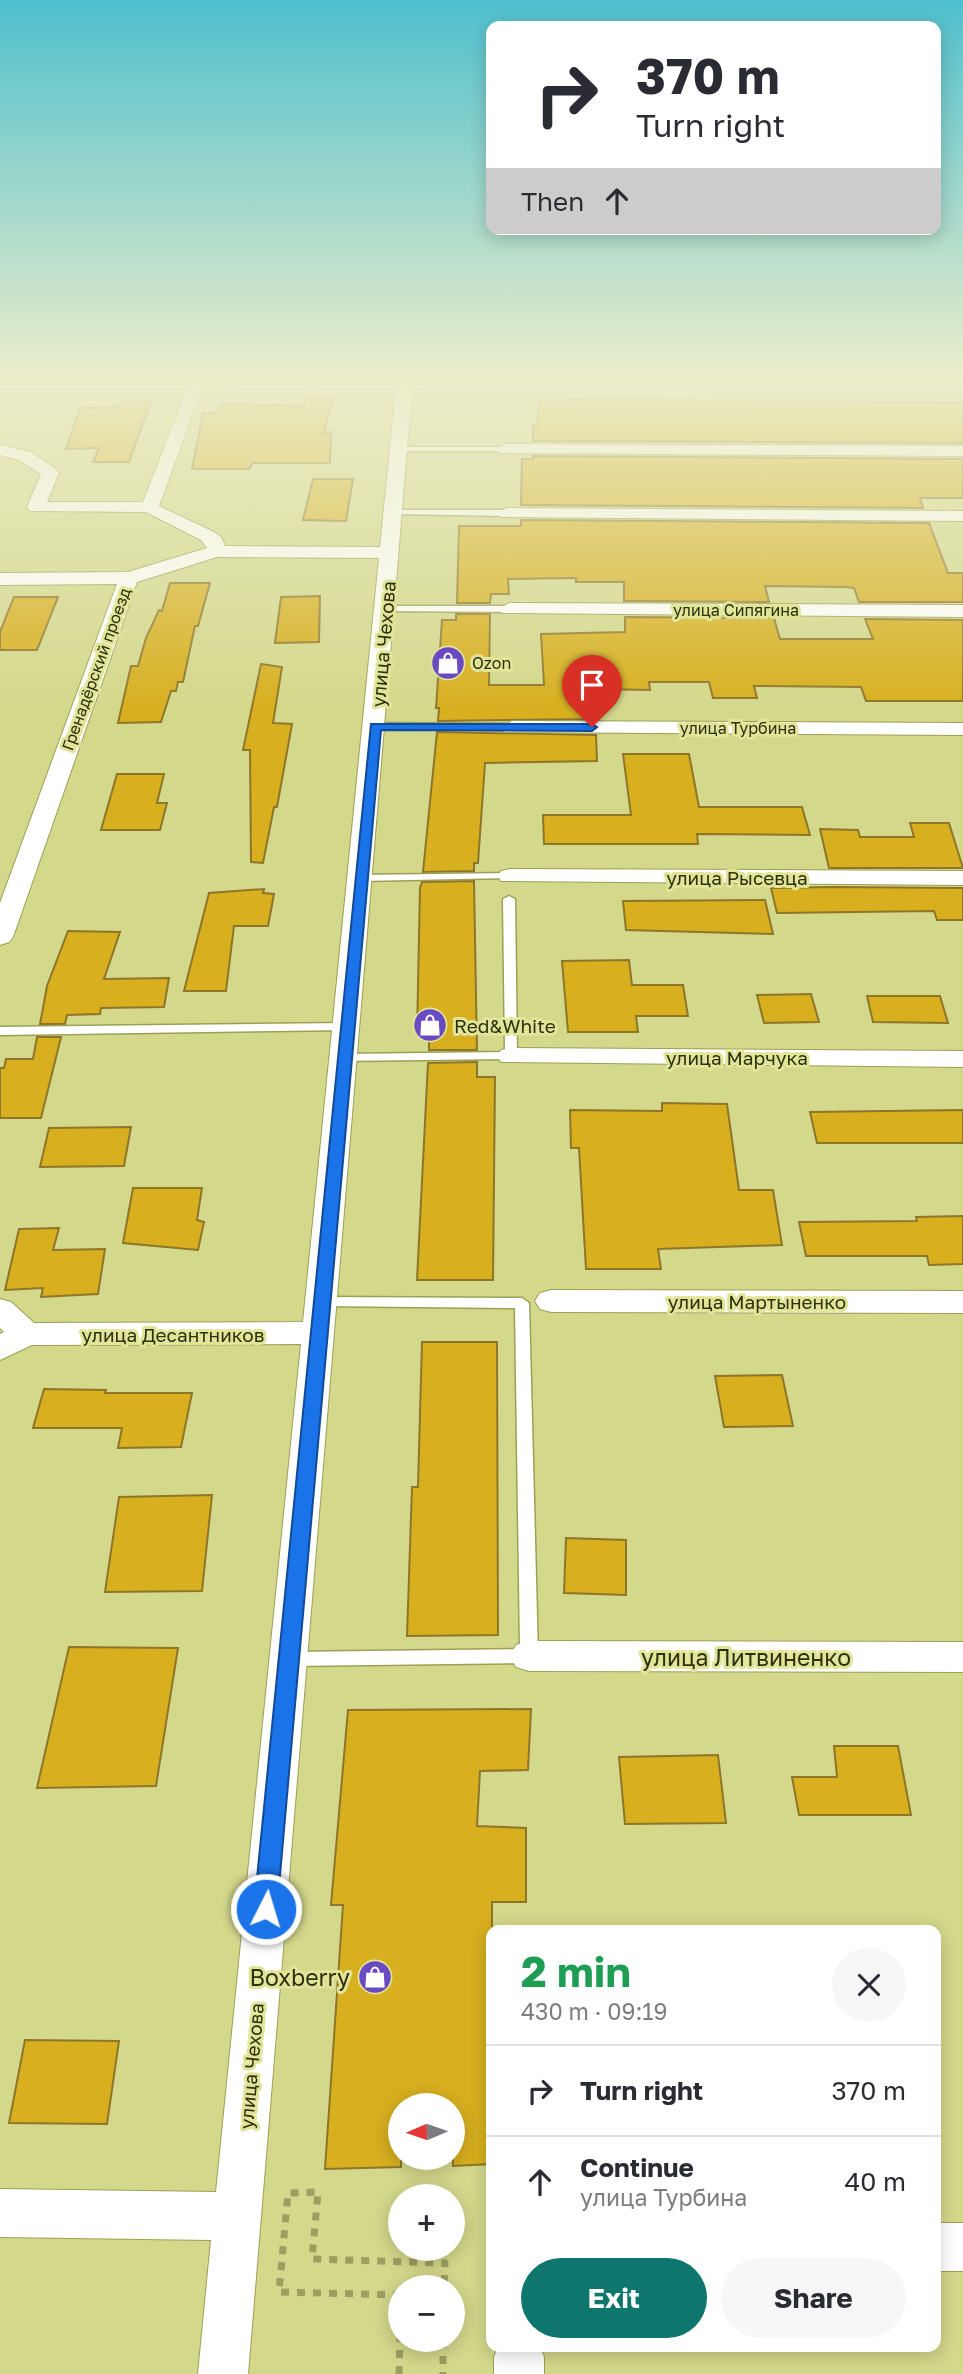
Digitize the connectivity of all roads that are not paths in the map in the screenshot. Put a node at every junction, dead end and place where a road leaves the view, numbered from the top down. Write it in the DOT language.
graph roads {
  1 [pos="44,488"];
  2 [pos="158,488"];
  3 [pos="396,488"];
  4 [pos="150,507"];
  5 [pos="394,512"];
  6 [pos="507,513"];
  7 [pos="963,516"];
  8 [pos="216,551"];
  9 [pos="390,553"];
  10 [pos="129,578"];
  11 [pos="0,579"];
  12 [pos="386,608"];
  13 [pos="509,609"];
  14 [pos="963,611"];
  15 [pos="375,726"];
  16 [pos="512,727"];
  17 [pos="963,729"];
  18 [pos="361,878"];
  19 [pos="963,878"];
  20 [pos="510,888"];
  21 [pos="0,937"];
  22 [pos="0,1031"];
  23 [pos="345,1043"];
  24 [pos="511,1056"];
  25 [pos="963,1059"];
  26 [pos="551,1301"];
  27 [pos="963,1302"];
  28 [pos="0,1310"];
  29 [pos="321,1318"];
  30 [pos="13,1341"];
  31 [pos="529,1656"];
  32 [pos="963,1657"];
  33 [pos="289,1659"];
  34 [pos="0,2213"];
  35 [pos="238,2216"];
  36 [pos="941,2247"];
  37 [pos="963,2247"];
  38 [pos="223,2374"];
  1 -- 4 [label="street"];
  2 -- 4 [label="street"];
  3 -- 5 [label="street, улица Чехова"];
  4 -- 8 [label="street"];
  5 -- 6 [label="lane"];
  5 -- 9 [label="street, улица Чехова"];
  6 -- 7 [label="street"];
  8 -- 9 [label="street, Гренадёрский проезд"];
  8 -- 10 [label="street, Гренадёрский проезд"];
  9 -- 12 [label="street, улица Чехова"];
  10 -- 11 [label="street"];
  10 -- 21 [label="street, Гренадёрский проезд"];
  12 -- 13 [label="lane"];
  12 -- 15 [label="street, улица Чехова"];
  13 -- 14 [label="street, улица Сипягина"];
  15 -- 16 [label="lane"];
  15 -- 18 [label="street, улица Чехова"];
  16 -- 17 [label="street, улица Турбина"];
  18 -- 20 [label="lane"];
  18 -- 23 [label="street, улица Чехова"];
  19 -- 20 [label="street, улица Рысевца"];
  20 -- 24 [label="lane"];
  22 -- 23 [label="lane"];
  23 -- 24 [label="lane"];
  23 -- 29 [label="street, улица Чехова"];
  24 -- 25 [label="street, улица Марчука"];
  26 -- 27 [label="street, улица Мартыненко"];
  28 -- 30 [label="street, улица Десантников"];
  29 -- 30 [label="street, улица Десантников"];
  29 -- 31 [label="lane"];
  29 -- 33 [label="street, улица Чехова"];
  31 -- 32 [label="street, улица Литвиненко"];
  31 -- 33 [label="lane"];
  33 -- 35 [label="street, улица Чехова"];
  34 -- 35 [label="street"];
  35 -- 38 [label="street, улица Чехова"];
  36 -- 37 [label="street"];
}
